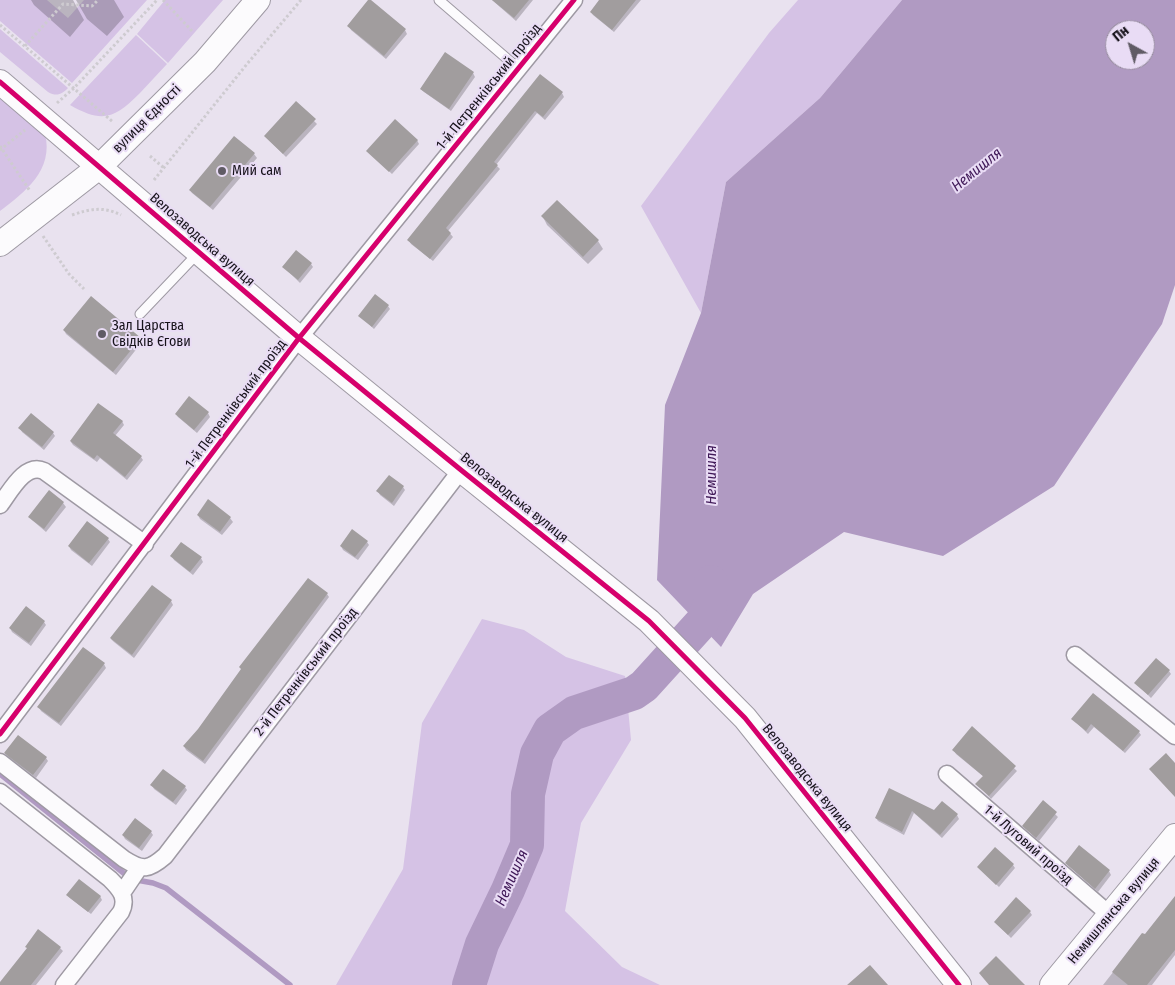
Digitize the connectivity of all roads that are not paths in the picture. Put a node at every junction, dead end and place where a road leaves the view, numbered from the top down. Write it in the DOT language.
graph roads {
  1 [pos="258,0"];
  2 [pos="439,0"];
  3 [pos="574,0"];
  4 [pos="519,68"];
  5 [pos="0,82"];
  6 [pos="99,167"];
  7 [pos="0,244"];
  8 [pos="199,252"];
  9 [pos="140,314"];
  10 [pos="299,338"];
  11 [pos="461,470"];
  12 [pos="0,505"];
  13 [pos="145,544"];
  14 [pos="1075,655"];
  15 [pos="0,734"];
  16 [pos="1175,736"];
  17 [pos="0,762"];
  18 [pos="947,774"];
  19 [pos="0,792"];
  20 [pos="1175,836"];
  21 [pos="132,881"];
  22 [pos="1110,915"];
  23 [pos="64,985"];
  24 [pos="958,985"];
  25 [pos="1052,985"];
  1 -- 6 [label="street, вулиця Єдності"];
  2 -- 4 [label="lane"];
  3 -- 4 [label="street, 1-й Петренківський проїзд"];
  4 -- 10 [label="street, 1-й Петренківський проїзд"];
  5 -- 6 [label="street, Велозаводська вулиця"];
  6 -- 7 [label="street, вулиця Єдності"];
  6 -- 8 [label="street, Велозаводська вулиця"];
  8 -- 9 [label="lane"];
  8 -- 10 [label="street, Велозаводська вулиця"];
  10 -- 11 [label="street, Велозаводська вулиця"];
  10 -- 13 [label="street, 1-й Петренківський проїзд"];
  11 -- 21 [label="street, 2-й Петренківський проїзд"];
  11 -- 24 [label="street, Велозаводська вулиця"];
  12 -- 13 [label="street"];
  13 -- 15 [label="street, 1-й Петренківський проїзд"];
  14 -- 16 [label="street"];
  17 -- 21 [label="street"];
  18 -- 22 [label="street, 1-й Луговий проїзд"];
  19 -- 21 [label="street"];
  20 -- 22 [label="street, Немишлянська вулиця"];
  21 -- 23 [label="street"];
  22 -- 25 [label="street, Немишлянська вулиця"];
}
